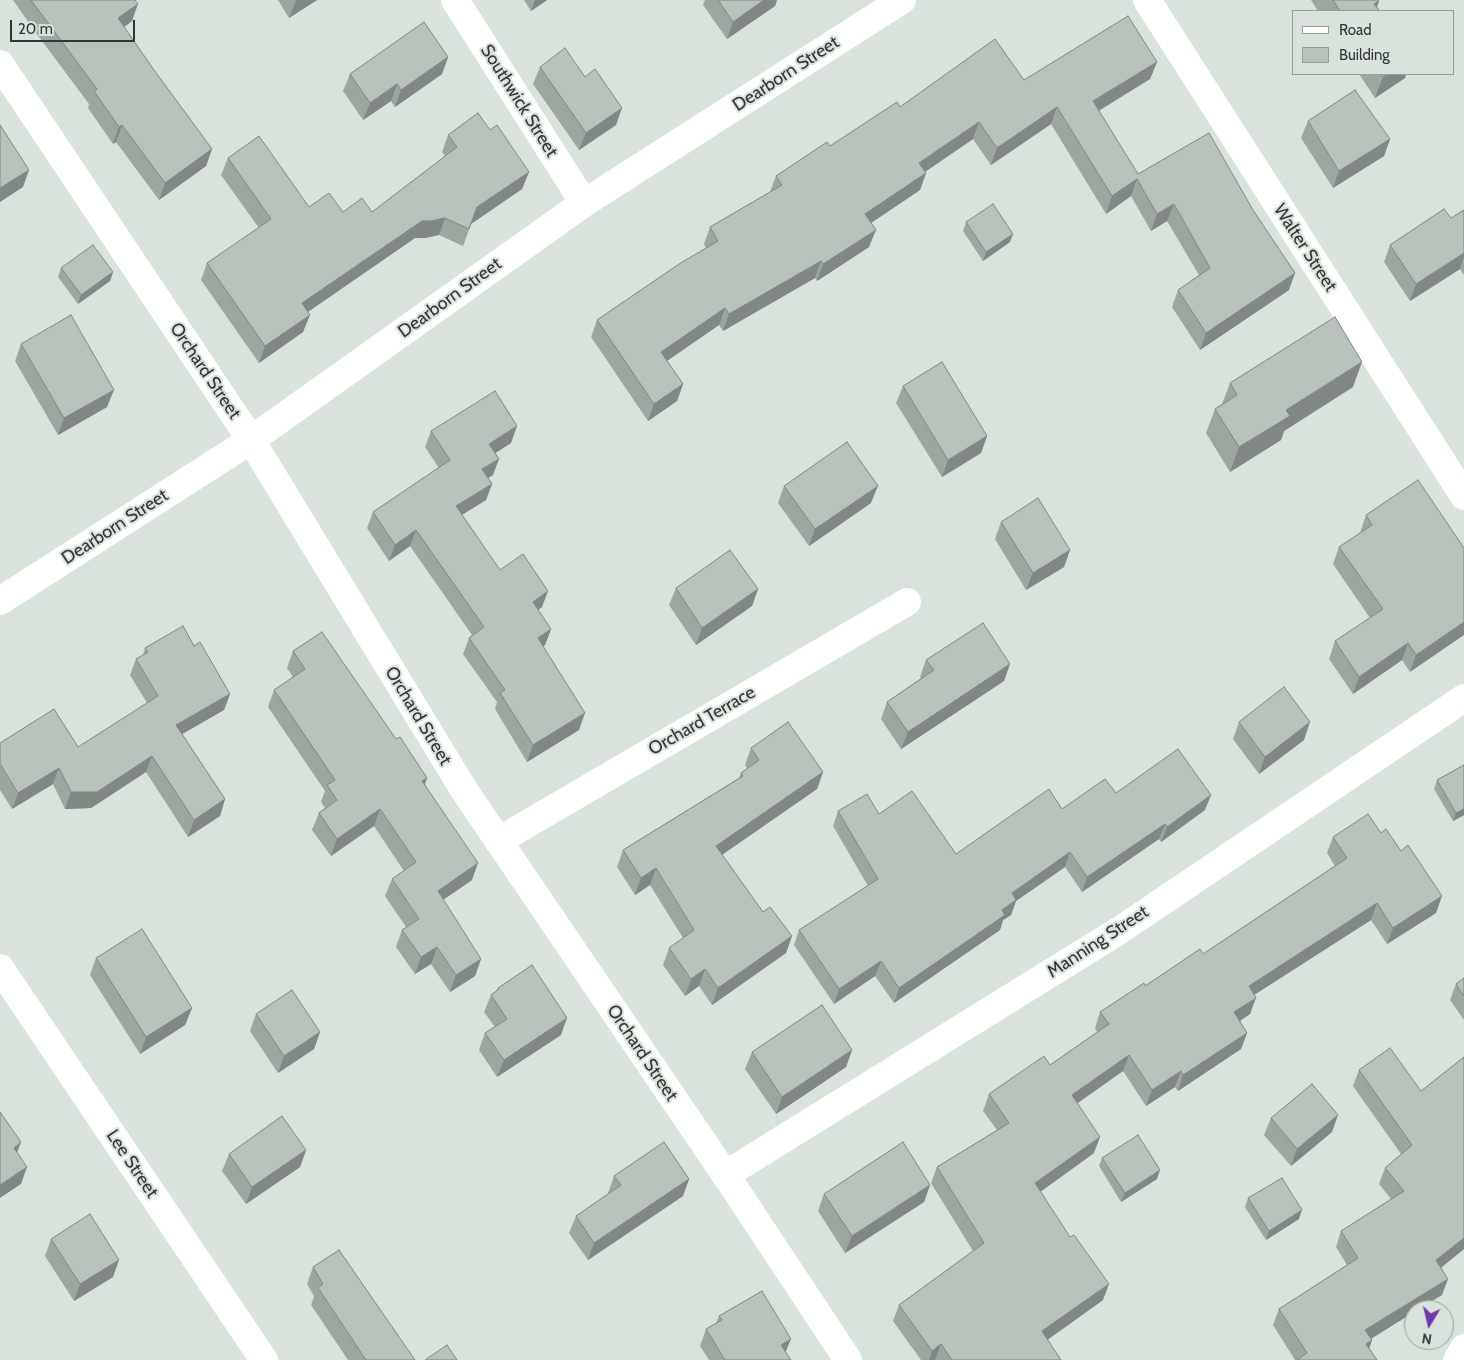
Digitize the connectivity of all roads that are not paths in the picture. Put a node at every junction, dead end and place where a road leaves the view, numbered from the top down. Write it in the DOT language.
graph roads {
  1 [pos="456,0"];
  2 [pos="902,0"];
  3 [pos="1147,0"];
  4 [pos="0,64"];
  5 [pos="584,203"];
  6 [pos="251,440"];
  7 [pos="1464,496"];
  8 [pos="0,601"];
  9 [pos="907,602"];
  10 [pos="1464,698"];
  11 [pos="498,842"];
  12 [pos="0,968"];
  13 [pos="725,1175"];
  14 [pos="1464,1348"];
  15 [pos="264,1360"];
  16 [pos="848,1360"];
  17 [pos="1457,1360"];
  1 -- 5 [label="street, Southwick Street"];
  2 -- 5 [label="street, Dearborn Street"];
  3 -- 7 [label="street, Walter Street"];
  4 -- 6 [label="street, Orchard Street"];
  5 -- 6 [label="street, Dearborn Street"];
  6 -- 8 [label="street, Dearborn Street"];
  6 -- 11 [label="street, Orchard Street"];
  9 -- 11 [label="street, Orchard Terrace"];
  10 -- 13 [label="street, Manning Street"];
  11 -- 13 [label="street, Orchard Street"];
  12 -- 15 [label="street, Lee Street"];
  13 -- 16 [label="street, Orchard Street"];
  14 -- 17 [label="street"];
}
